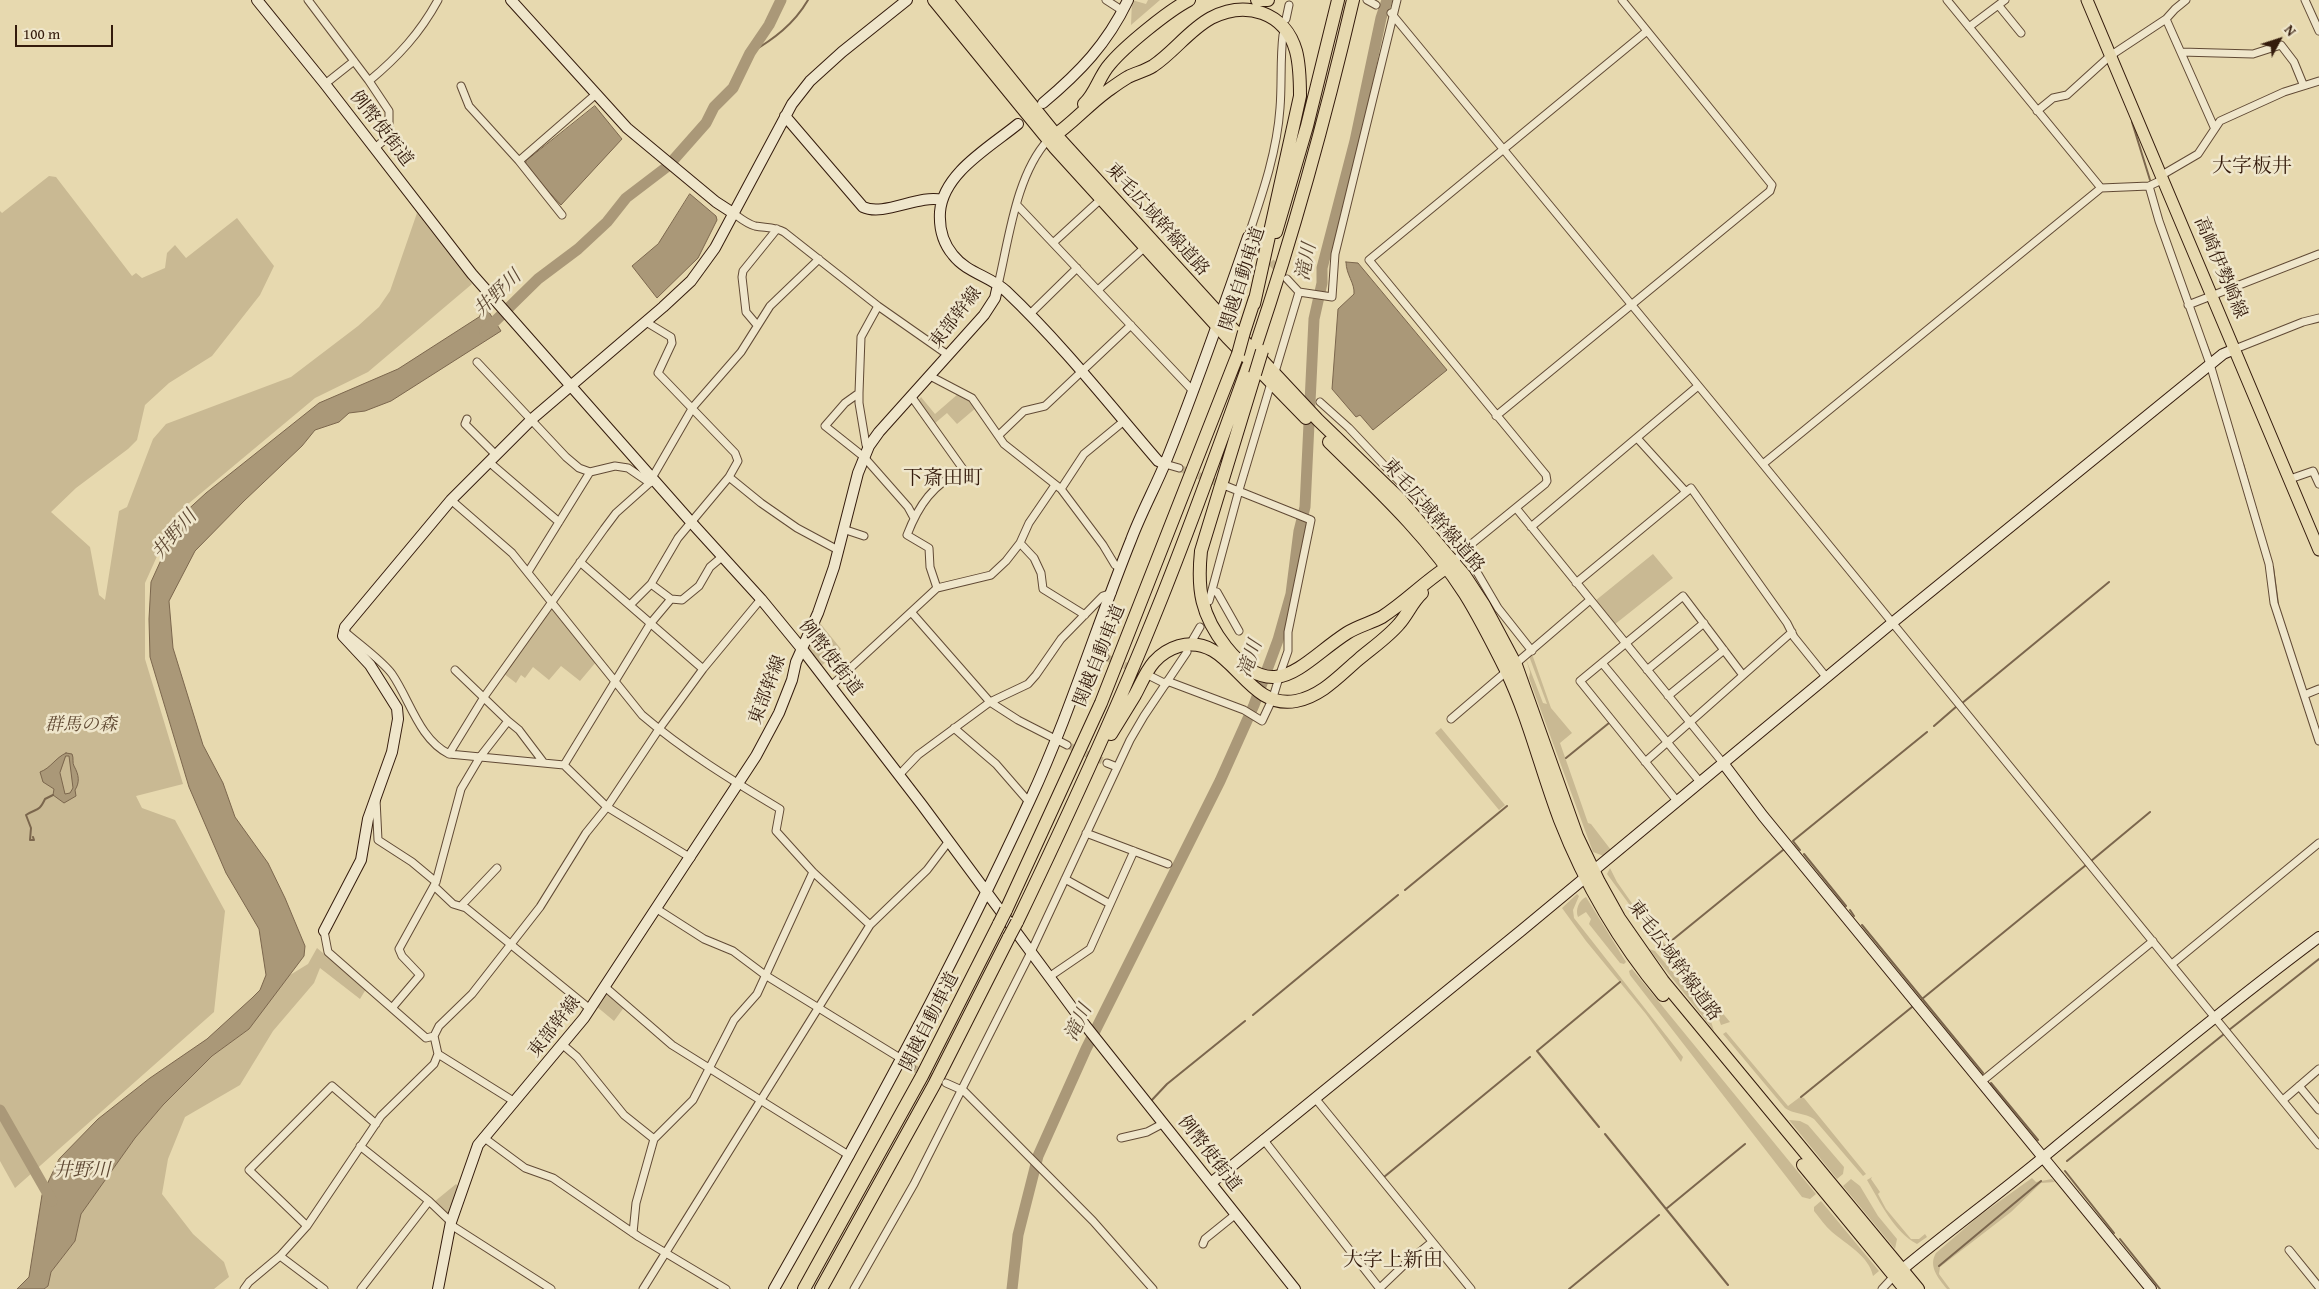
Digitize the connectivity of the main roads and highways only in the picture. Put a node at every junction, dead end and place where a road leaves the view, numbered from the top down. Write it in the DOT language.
graph roads {
  1 [pos="934,0"];
  2 [pos="947,0"];
  3 [pos="1189,0"];
  4 [pos="1258,0"];
  5 [pos="1268,0"];
  6 [pos="1338,0"];
  7 [pos="1353,0"];
  8 [pos="2087,0"];
  9 [pos="1052,135"];
  10 [pos="1254,304"];
  11 [pos="1219,321"];
  12 [pos="1252,370"];
  13 [pos="2319,550"];
  14 [pos="1449,567"];
  15 [pos="1250,678"];
  16 [pos="1084,780"];
  17 [pos="1898,1273"];
  18 [pos="804,1289"];
  19 [pos="821,1289"];
  20 [pos="1904,1289"];
  21 [pos="1918,1289"];
  1 -- 9 [label="highway, 東毛広域幹線道路"];
  2 -- 9 [label="highway, 東毛広域幹線道路"];
  3 -- 9 [label="highway"];
  4 -- 5 [label="highway"];
  6 -- 10 [label="highway, 関越自動車道"];
  7 -- 12 [label="highway, 関越自動車道"];
  8 -- 13 [label="main road, 高崎伊勢崎線"];
  9 -- 10 [label="highway"];
  9 -- 11 [label="highway, 東毛広域幹線道路"];
  9 -- 11 [label="highway, 東毛広域幹線道路"];
  10 -- 18 [label="highway, 関越自動車道, bridge"];
  11 -- 14 [label="highway, 東毛広域幹線道路"];
  12 -- 15 [label="highway"];
  12 -- 16 [label="highway, 関越自動車道"];
  14 -- 15 [label="highway"];
  14 -- 15 [label="highway"];
  14 -- 17 [label="highway, 東毛広域幹線道路"];
  15 -- 16 [label="highway"];
  16 -- 19 [label="highway, 関越自動車道, bridge"];
  17 -- 20 [label="highway, 東毛広域幹線道路"];
  17 -- 21 [label="highway, 東毛広域幹線道路"];
}
